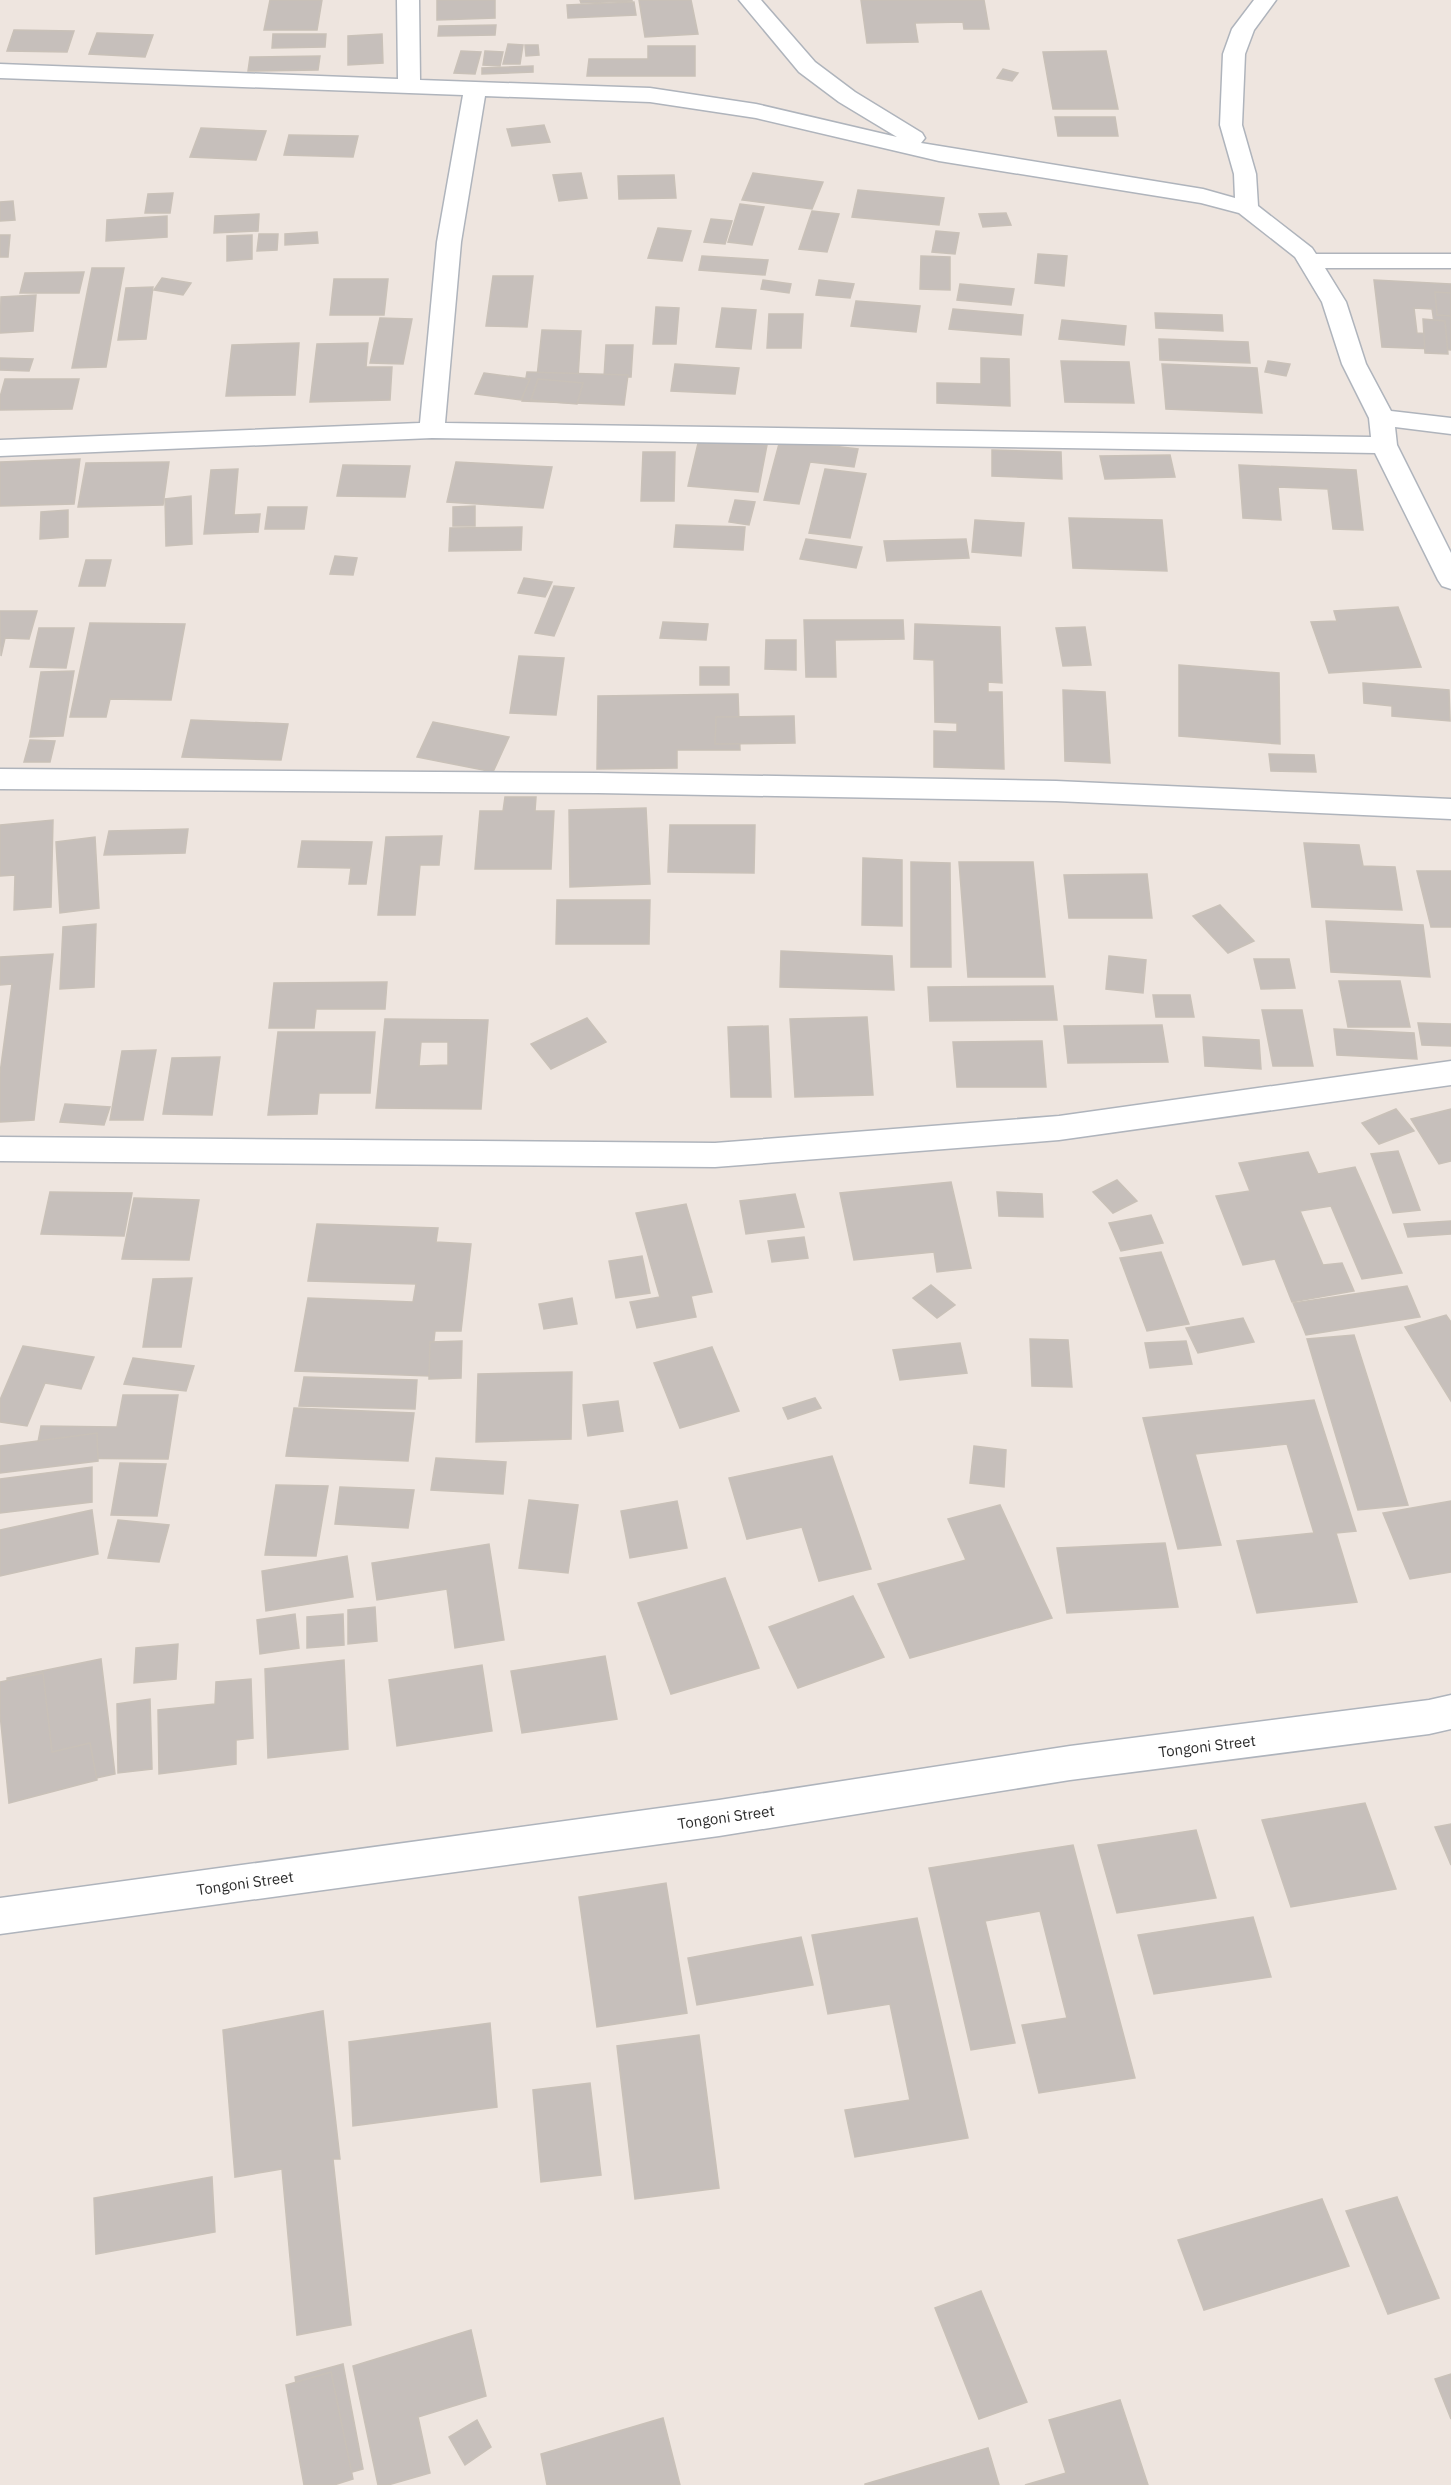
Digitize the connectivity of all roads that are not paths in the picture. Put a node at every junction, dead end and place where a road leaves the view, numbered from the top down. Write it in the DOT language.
graph roads {
  1 [pos="408,0"];
  2 [pos="750,0"];
  3 [pos="1265,0"];
  4 [pos="0,71"];
  5 [pos="410,87"];
  6 [pos="475,90"];
  7 [pos="939,154"];
  8 [pos="1247,208"];
  9 [pos="1310,261"];
  10 [pos="1451,261"];
  11 [pos="1382,418"];
  12 [pos="1451,426"];
  13 [pos="432,430"];
  14 [pos="1384,445"];
  15 [pos="0,448"];
  16 [pos="1451,580"];
  17 [pos="0,779"];
  18 [pos="1451,809"];
  19 [pos="1451,1073"];
  20 [pos="0,1149"];
  21 [pos="1451,1712"];
  22 [pos="0,1916"];
  1 -- 5 [label="street"];
  2 -- 7 [label="street"];
  3 -- 8 [label="street"];
  4 -- 5 [label="street"];
  5 -- 6 [label="street"];
  6 -- 7 [label="street"];
  6 -- 13 [label="street"];
  7 -- 8 [label="street"];
  8 -- 9 [label="street"];
  9 -- 10 [label="street"];
  9 -- 11 [label="street"];
  11 -- 12 [label="street"];
  11 -- 14 [label="street"];
  13 -- 14 [label="street"];
  13 -- 15 [label="street"];
  14 -- 16 [label="street"];
  17 -- 18 [label="street"];
  19 -- 20 [label="street"];
  21 -- 22 [label="street, Tongoni Street"];
}
